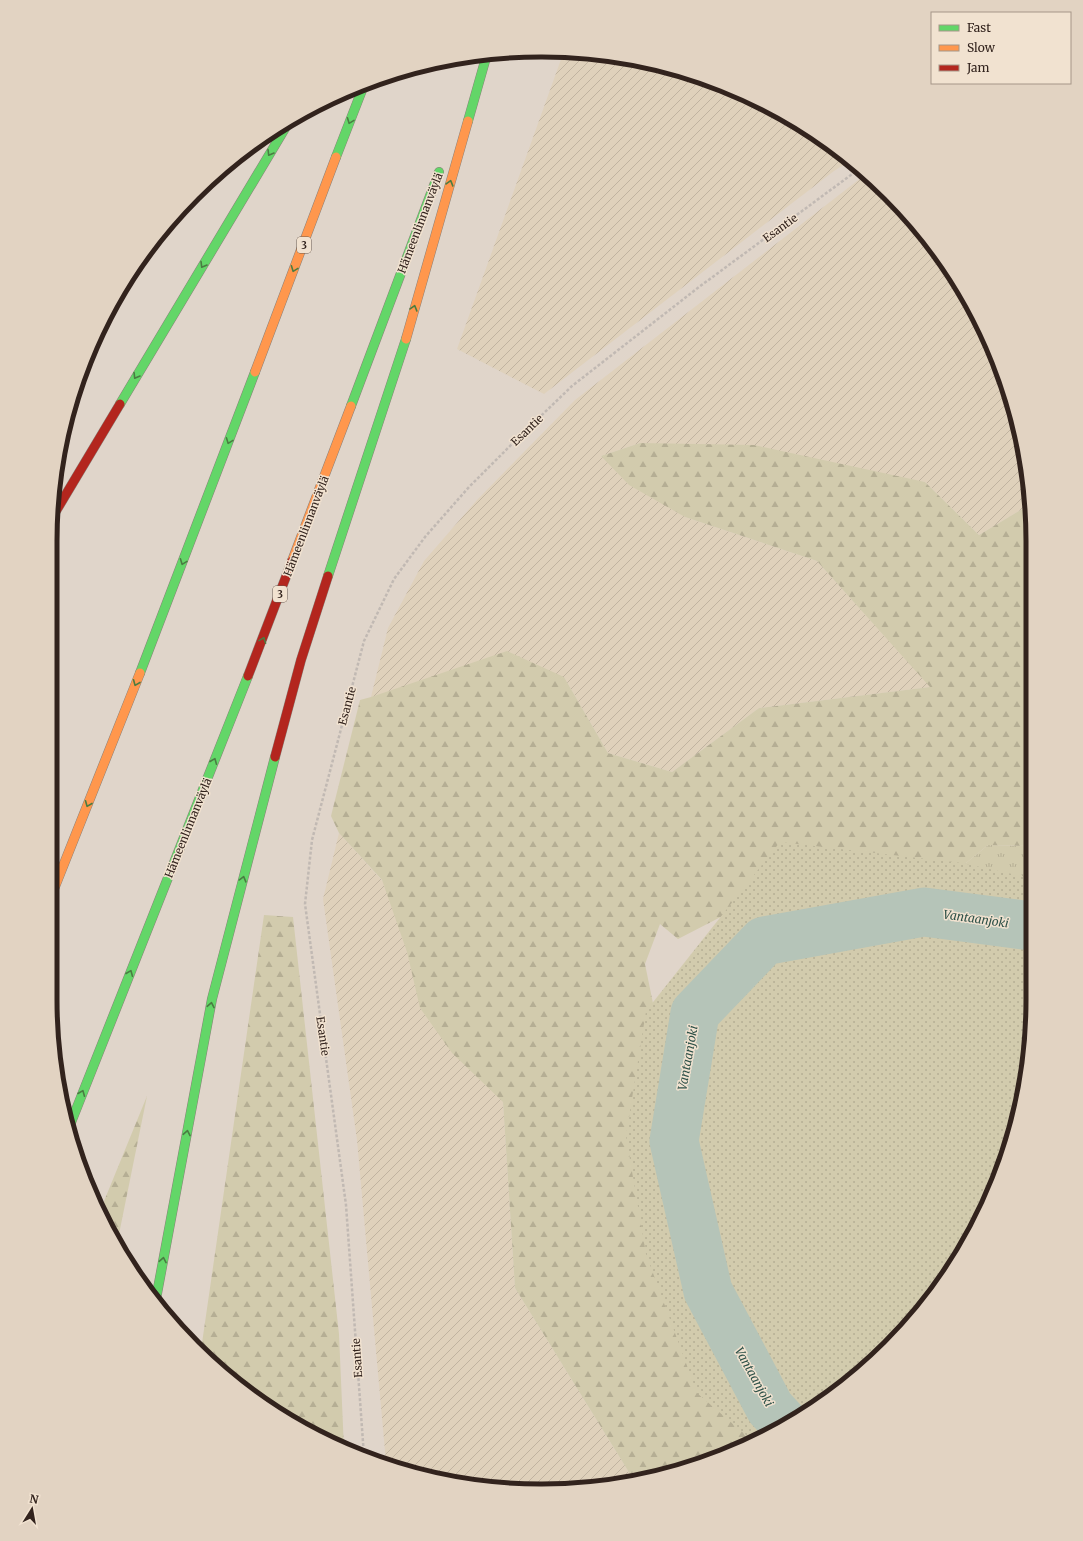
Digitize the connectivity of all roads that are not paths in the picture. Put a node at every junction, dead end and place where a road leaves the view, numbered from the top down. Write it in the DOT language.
graph roads {
  1 [pos="485,60"];
  2 [pos="481,61"];
  3 [pos="361,92"];
  4 [pos="456,128"];
  5 [pos="283,132"];
  6 [pos="442,164"];
  7 [pos="58,505"];
  8 [pos="57,881"];
  9 [pos="72,1119"];
  10 [pos="157,1294"];
  10 -- 1 [label="highway, one-way"];
  2 -- 4 [label="highway"];
  3 -- 8 [label="highway, 3, one-way"];
  5 -- 7 [label="highway, one-way"];
  9 -- 6 [label="highway, Hämeenlinnanväylä / 3, one-way"];
}
